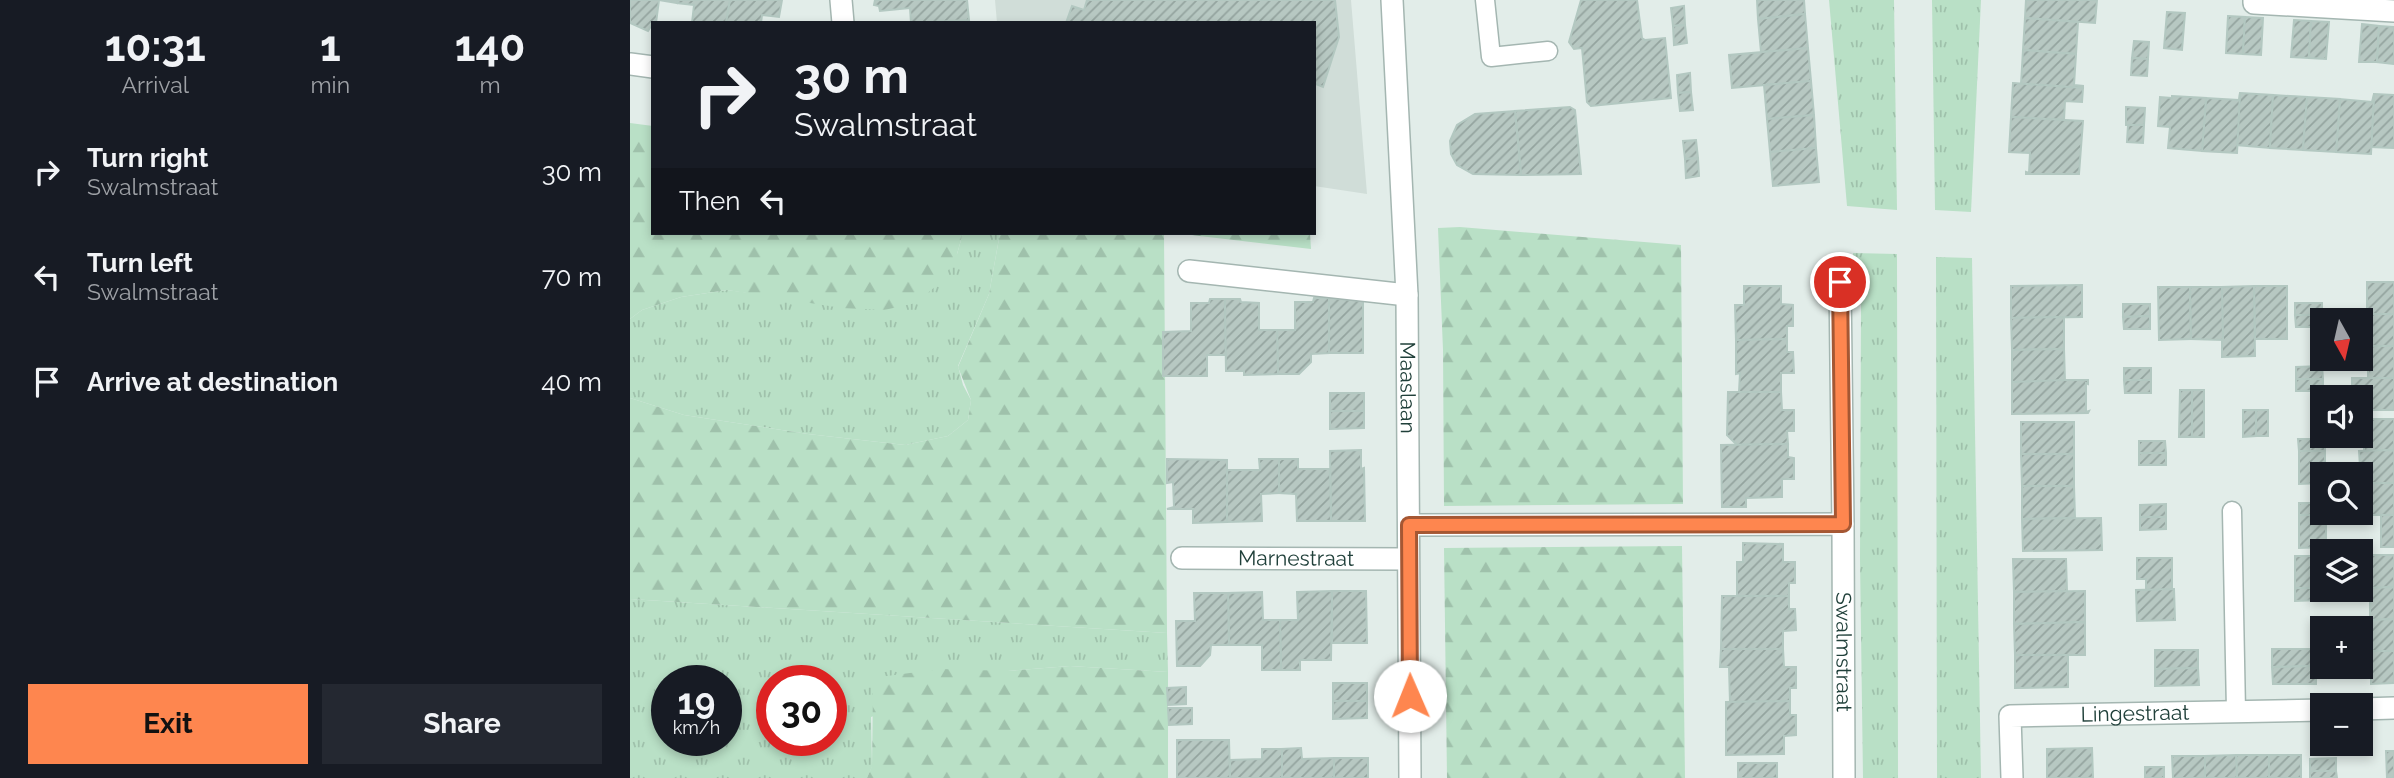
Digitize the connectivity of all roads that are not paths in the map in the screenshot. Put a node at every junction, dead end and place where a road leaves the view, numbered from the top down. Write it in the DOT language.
graph roads {
  1 [pos="841,0"];
  2 [pos="1392,0"];
  3 [pos="1485,0"];
  4 [pos="2254,0"];
  5 [pos="2394,11"];
  6 [pos="843,21"];
  7 [pos="1548,51"];
  8 [pos="630,64"];
  9 [pos="651,67"];
  10 [pos="1189,271"];
  11 [pos="1840,282"];
  12 [pos="1408,295"];
  13 [pos="2232,511"];
  14 [pos="1843,524"];
  15 [pos="1409,525"];
  16 [pos="1182,558"];
  17 [pos="1408,559"];
  18 [pos="2394,708"];
  19 [pos="2310,709"];
  20 [pos="2373,709"];
  21 [pos="2236,711"];
  22 [pos="1410,778"];
  23 [pos="1844,778"];
  24 [pos="2012,778"];
  1 -- 6 [label="street"];
  2 -- 12 [label="street, Maaslaan"];
  3 -- 7 [label="lane"];
  4 -- 5 [label="street"];
  8 -- 9 [label="street"];
  10 -- 12 [label="street"];
  11 -- 14 [label="street, Swalmstraat"];
  12 -- 15 [label="street, Maaslaan"];
  13 -- 21 [label="lane"];
  14 -- 15 [label="street"];
  14 -- 23 [label="street, Swalmstraat"];
  15 -- 17 [label="street, Maaslaan"];
  16 -- 17 [label="street, Marnestraat"];
  17 -- 22 [label="street, Maaslaan"];
  18 -- 20 [label="street"];
  19 -- 21 [label="street, Lingestraat"];
  21 -- 24 [label="street, Lingestraat"];
}
